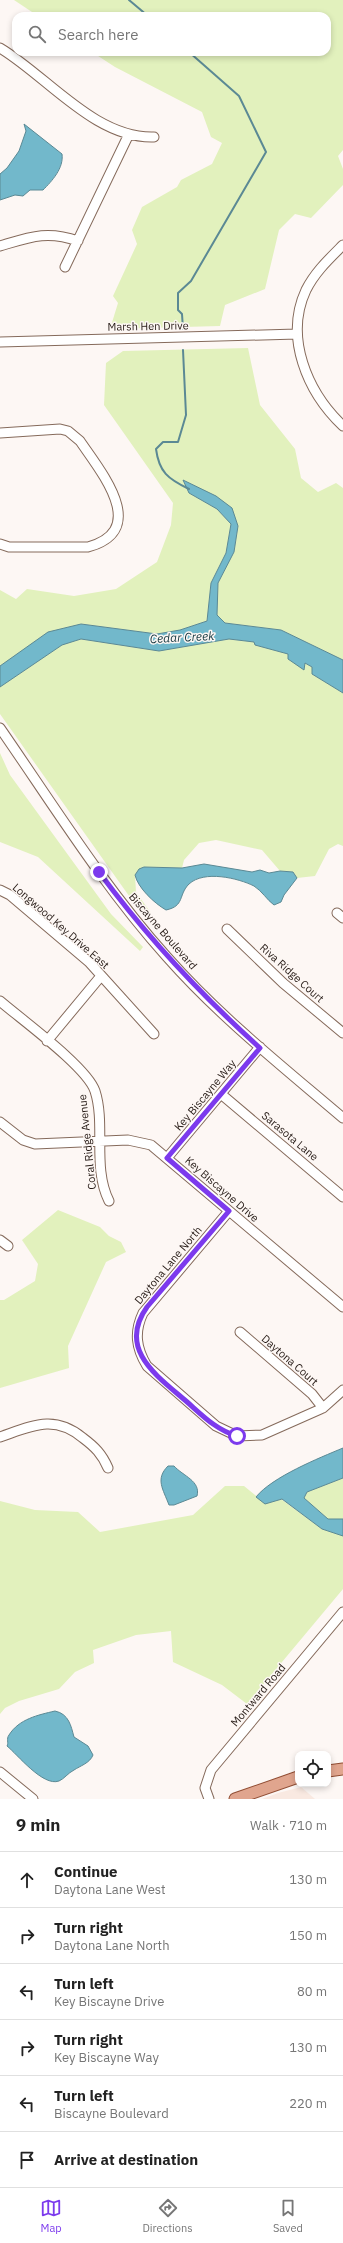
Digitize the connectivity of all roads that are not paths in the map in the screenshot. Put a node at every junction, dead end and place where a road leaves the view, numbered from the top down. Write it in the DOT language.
graph roads {
  1 [pos="0,48"];
  2 [pos="129,134"];
  3 [pos="154,137"];
  4 [pos="78,241"];
  5 [pos="343,245"];
  6 [pos="0,246"];
  7 [pos="65,267"];
  8 [pos="297,334"];
  9 [pos="0,342"];
  10 [pos="343,426"];
  11 [pos="0,433"];
  12 [pos="0,544"];
  13 [pos="0,728"];
  14 [pos="0,890"];
  15 [pos="228,929"];
  16 [pos="101,976"];
  17 [pos="0,1001"];
  18 [pos="154,1034"];
  19 [pos="343,1034"];
  20 [pos="47,1041"];
  21 [pos="260,1048"];
  22 [pos="221,1094"];
  23 [pos="343,1118"];
  24 [pos="0,1122"];
  25 [pos="99,1142"];
  26 [pos="167,1158"];
  27 [pos="343,1197"];
  28 [pos="109,1202"];
  29 [pos="229,1211"];
  30 [pos="0,1240"];
  31 [pos="8,1246"];
  32 [pos="343,1307"];
  33 [pos="240,1332"];
  34 [pos="343,1390"];
  35 [pos="323,1408"];
  36 [pos="0,1437"];
  37 [pos="108,1468"];
  38 [pos="343,1612"];
  39 [pos="343,1769"];
  40 [pos="331,1771"];
  41 [pos="0,1772"];
  42 [pos="295,1778"];
  43 [pos="32,1799"];
  44 [pos="209,1799"];
  45 [pos="235,1799"];
  1 -- 2 [label="street"];
  2 -- 3 [label="street"];
  2 -- 4 [label="street"];
  4 -- 6 [label="street"];
  4 -- 7 [label="street"];
  5 -- 8 [label="street"];
  8 -- 9 [label="street, Marsh Hen Drive"];
  8 -- 10 [label="street"];
  11 -- 12 [label="street"];
  13 -- 21 [label="street, Biscayne Boulevard"];
  14 -- 16 [label="street, Longwood Key Drive East"];
  15 -- 19 [label="street, Riva Ridge Court"];
  16 -- 18 [label="street, Longwood Key Drive East"];
  16 -- 20 [label="street"];
  17 -- 20 [label="street, Coral Ridge Avenue"];
  20 -- 25 [label="street, Coral Ridge Avenue"];
  21 -- 22 [label="street, Key Biscayne Way"];
  21 -- 23 [label="street, Biscayne Boulevard"];
  22 -- 26 [label="street, Key Biscayne Way"];
  22 -- 27 [label="street, Sarasota Lane"];
  24 -- 25 [label="street, Key Biscayne Drive"];
  25 -- 26 [label="street, Key Biscayne Drive"];
  25 -- 28 [label="street, Coral Ridge Avenue"];
  26 -- 29 [label="street, Key Biscayne Drive"];
  29 -- 32 [label="street, Key Biscayne Drive"];
  29 -- 35 [label="street, Daytona Lane North"];
  30 -- 31 [label="street"];
  33 -- 35 [label="street, Daytona Court"];
  34 -- 35 [label="street"];
  36 -- 37 [label="street"];
  38 -- 44 [label="street, Montward Road"];
  39 -- 40 [label="main road"];
  41 -- 43 [label="street"];
  42 -- 45 [label="main road"];
}
